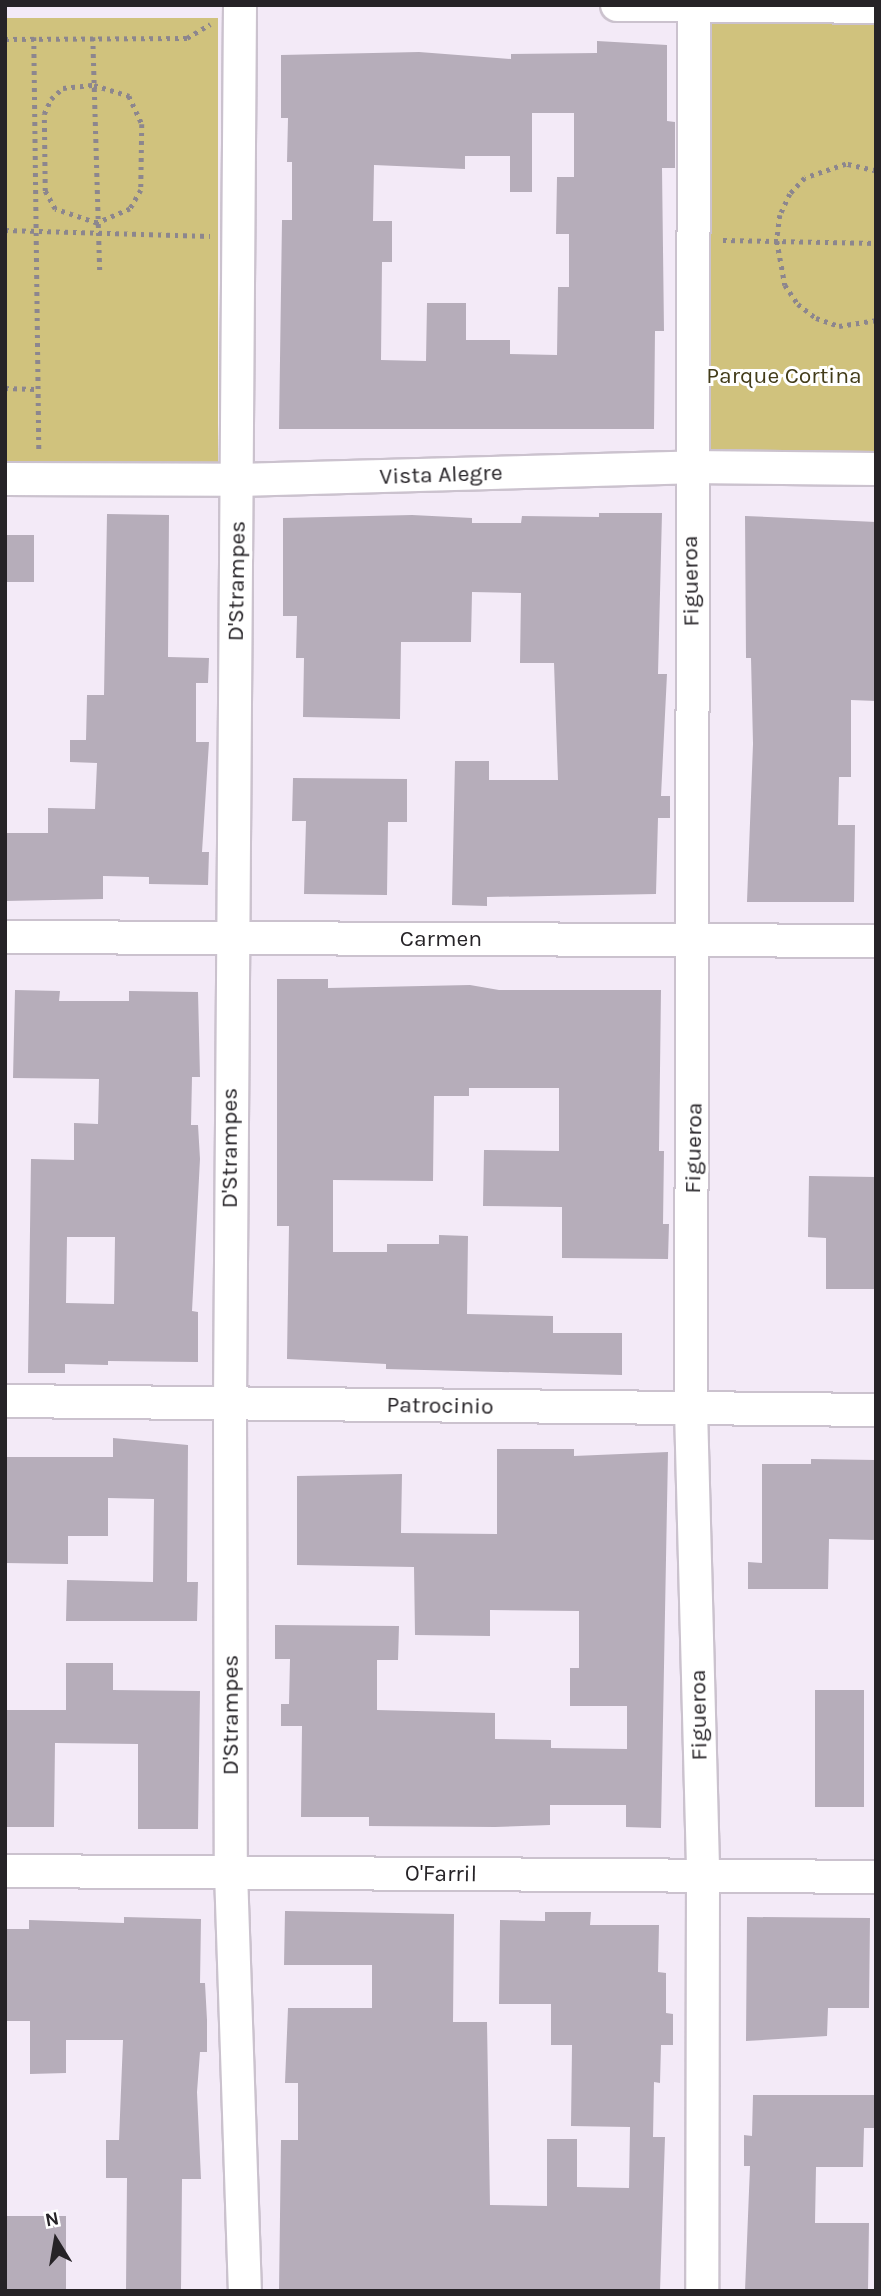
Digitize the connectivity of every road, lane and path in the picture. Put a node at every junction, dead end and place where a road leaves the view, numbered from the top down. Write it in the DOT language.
graph roads {
  1 [pos="240,5"];
  2 [pos="617,5"];
  3 [pos="694,5"];
  4 [pos="876,7"];
  5 [pos="213,22"];
  6 [pos="34,37"];
  7 [pos="93,37"];
  8 [pos="5,38"];
  9 [pos="94,85"];
  10 [pos="876,171"];
  11 [pos="97,223"];
  12 [pos="5,230"];
  13 [pos="35,231"];
  14 [pos="100,235"];
  15 [pos="218,236"];
  16 [pos="692,240"];
  17 [pos="777,241"];
  18 [pos="876,243"];
  19 [pos="100,272"];
  20 [pos="876,320"];
  21 [pos="5,388"];
  22 [pos="35,389"];
  23 [pos="690,467"];
  24 [pos="876,469"];
  25 [pos="5,479"];
  26 [pos="41,479"];
  27 [pos="238,480"];
  28 [pos="5,937"];
  29 [pos="230,937"];
  30 [pos="695,940"];
  31 [pos="876,941"];
  32 [pos="5,1401"];
  33 [pos="230,1403"];
  34 [pos="691,1409"];
  35 [pos="876,1409"];
  36 [pos="5,1871"];
  37 [pos="231,1872"];
  38 [pos="703,1877"];
  39 [pos="876,1877"];
  40 [pos="245,2291"];
  41 [pos="702,2291"];
  1 -- 27 [label="street, D'Strampes"];
  2 -- 3 [label="street"];
  3 -- 4 [label="street"];
  3 -- 16 [label="street, Figueroa"];
  5 -- 7 [label="path"];
  6 -- 7 [label="path"];
  6 -- 8 [label="path"];
  6 -- 13 [label="path"];
  7 -- 9 [label="path"];
  9 -- 11 [label="path"];
  9 -- 11 [label="path"];
  9 -- 11 [label="path"];
  10 -- 17 [label="path"];
  11 -- 14 [label="path"];
  12 -- 13 [label="path"];
  13 -- 14 [label="path"];
  13 -- 22 [label="path"];
  14 -- 15 [label="path"];
  14 -- 19 [label="path"];
  16 -- 17 [label="path"];
  16 -- 23 [label="street, Figueroa"];
  17 -- 18 [label="path"];
  17 -- 20 [label="path"];
  21 -- 22 [label="path"];
  22 -- 26 [label="path"];
  23 -- 24 [label="street, Vista Alegre"];
  23 -- 27 [label="street, Vista Alegre"];
  23 -- 30 [label="street, Figueroa"];
  25 -- 26 [label="street, Vista Alegre"];
  26 -- 27 [label="street, Vista Alegre"];
  27 -- 29 [label="street, D'Strampes"];
  28 -- 29 [label="street, Carmen"];
  29 -- 30 [label="street, Carmen"];
  29 -- 33 [label="street, D'Strampes"];
  30 -- 31 [label="street, Carmen"];
  30 -- 34 [label="street, Figueroa"];
  32 -- 33 [label="street, Patrocinio"];
  33 -- 34 [label="street, Patrocinio"];
  33 -- 37 [label="street, D'Strampes"];
  34 -- 35 [label="street, Patrocinio"];
  34 -- 38 [label="street, Figueroa"];
  36 -- 37 [label="street, O'Farril"];
  37 -- 38 [label="street, O'Farril"];
  37 -- 40 [label="street, D'Strampes"];
  38 -- 39 [label="street, O'Farril"];
  38 -- 41 [label="street, Figueroa"];
}
